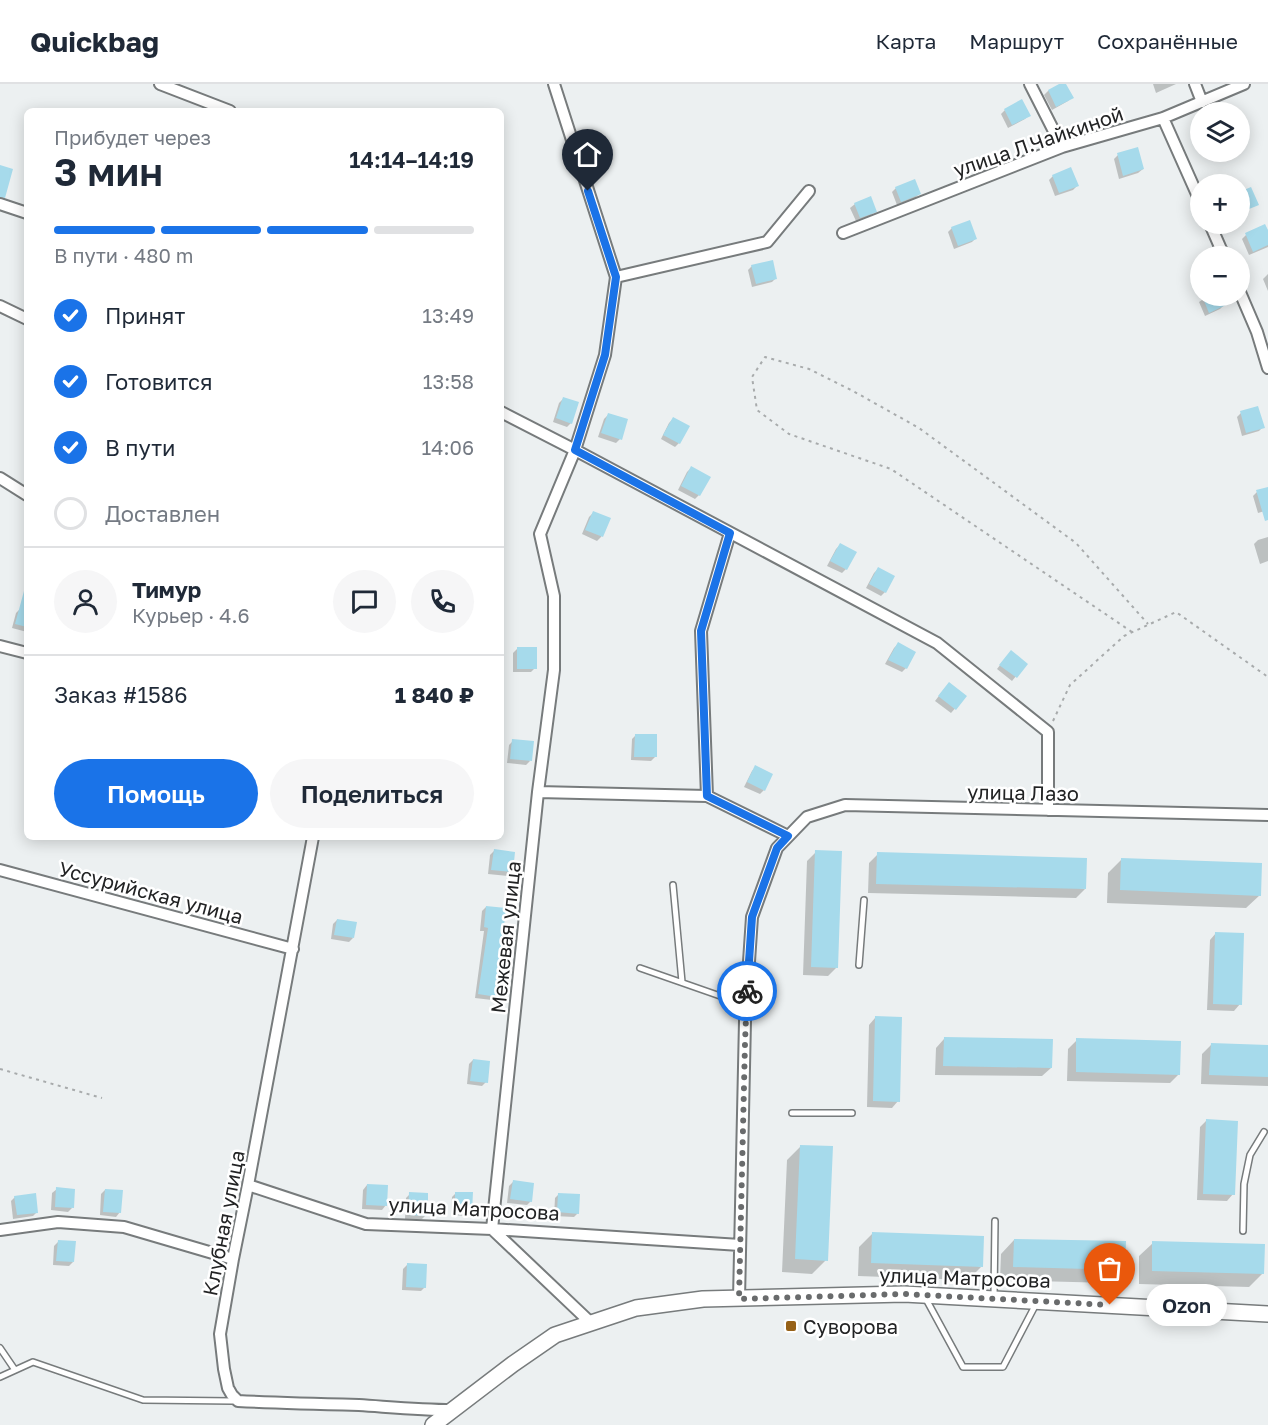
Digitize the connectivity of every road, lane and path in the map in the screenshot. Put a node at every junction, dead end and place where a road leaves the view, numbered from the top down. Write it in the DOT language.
graph roads {
  1 [pos="160,84"];
  2 [pos="554,84"];
  3 [pos="1030,84"];
  4 [pos="1195,84"];
  5 [pos="1244,84"];
  6 [pos="1202,102"];
  7 [pos="1190,107"];
  8 [pos="222,108"];
  9 [pos="1163,118"];
  10 [pos="1062,147"];
  11 [pos="1190,179"];
  12 [pos="809,191"];
  13 [pos="0,204"];
  14 [pos="24,212"];
  15 [pos="843,233"];
  16 [pos="616,277"];
  17 [pos="0,306"];
  18 [pos="1246,306"];
  19 [pos="24,318"];
  20 [pos="1268,368"];
  21 [pos="504,414"];
  22 [pos="575,450"];
  23 [pos="0,478"];
  24 [pos="24,493"];
  25 [pos="730,533"];
  26 [pos="1149,624"];
  27 [pos="1132,632"];
  28 [pos="0,646"];
  29 [pos="24,652"];
  30 [pos="1268,677"];
  31 [pos="1048,732"];
  32 [pos="538,792"];
  33 [pos="707,796"];
  34 [pos="1048,810"];
  35 [pos="1268,815"];
  36 [pos="788,836"];
  37 [pos="312,840"];
  38 [pos="0,870"];
  39 [pos="673,885"];
  40 [pos="864,900"];
  41 [pos="292,949"];
  42 [pos="859,965"];
  43 [pos="640,968"];
  44 [pos="682,982"];
  45 [pos="746,1005"];
  46 [pos="0,1069"];
  47 [pos="102,1098"];
  48 [pos="792,1113"];
  49 [pos="852,1113"];
  50 [pos="1264,1132"];
  51 [pos="248,1185"];
  52 [pos="995,1221"];
  53 [pos="492,1229"];
  54 [pos="0,1230"];
  55 [pos="1243,1231"];
  56 [pos="740,1245"];
  57 [pos="233,1259"];
  58 [pos="924,1295"];
  59 [pos="739,1299"];
  60 [pos="994,1299"];
  61 [pos="1038,1301"];
  62 [pos="1268,1314"];
  63 [pos="591,1323"];
  64 [pos="0,1348"];
  65 [pos="15,1370"];
  66 [pos="0,1377"];
  67 [pos="233,1401"];
  68 [pos="452,1410"];
  69 [pos="433,1425"];
  1 -- 8 [label="street"];
  2 -- 16 [label="street"];
  3 -- 10 [label="street"];
  4 -- 6 [label="street"];
  5 -- 6 [label="street, улица Л.Чайкиной"];
  7 -- 9 [label="street, улица Л.Чайкиной"];
  9 -- 10 [label="street, улица Л.Чайкиной"];
  9 -- 11 [label="street"];
  10 -- 15 [label="street, улица Л.Чайкиной"];
  12 -- 16 [label="street"];
  13 -- 14 [label="street"];
  16 -- 22 [label="street, Межевая улица"];
  17 -- 19 [label="street"];
  18 -- 20 [label="street"];
  21 -- 22 [label="street"];
  22 -- 25 [label="street"];
  22 -- 32 [label="street, Межевая улица"];
  23 -- 24 [label="street"];
  25 -- 31 [label="street"];
  25 -- 33 [label="street"];
  26 -- 27 [label="path"];
  26 -- 27 [label="path"];
  26 -- 30 [label="path"];
  27 -- 31 [label="path"];
  28 -- 29 [label="street"];
  31 -- 34 [label="street"];
  32 -- 33 [label="street"];
  32 -- 53 [label="street, Межевая улица"];
  33 -- 36 [label="street"];
  34 -- 35 [label="street, улица Лазо"];
  34 -- 36 [label="street, улица Лазо"];
  36 -- 45 [label="street, улица Лазо"];
  37 -- 41 [label="street, Клубная улица"];
  38 -- 41 [label="street, Уссурийская улица"];
  39 -- 44 [label="lane"];
  40 -- 42 [label="lane"];
  41 -- 51 [label="street, Клубная улица"];
  43 -- 44 [label="lane"];
  44 -- 45 [label="lane"];
  45 -- 56 [label="street, улица Лазо"];
  46 -- 47 [label="path"];
  48 -- 49 [label="lane"];
  50 -- 55 [label="lane"];
  51 -- 53 [label="street, улица Матросова"];
  51 -- 57 [label="street, Клубная улица"];
  52 -- 60 [label="lane"];
  53 -- 56 [label="street, улица Матросова"];
  53 -- 63 [label="street"];
  54 -- 57 [label="street"];
  56 -- 59 [label="street, улица Лазо"];
  57 -- 68 [label="street, Клубная улица"];
  58 -- 59 [label="main road, улица Матросова"];
  58 -- 60 [label="main road, улица Матросова"];
  58 -- 61 [label="lane"];
  59 -- 63 [label="main road, улица Матросова"];
  60 -- 61 [label="main road, улица Матросова"];
  61 -- 62 [label="main road, улица Матросова"];
  63 -- 68 [label="main road, улица Матросова"];
  64 -- 65 [label="lane"];
  65 -- 66 [label="lane"];
  65 -- 67 [label="lane"];
  68 -- 69 [label="main road, улица Матросова"];
}
